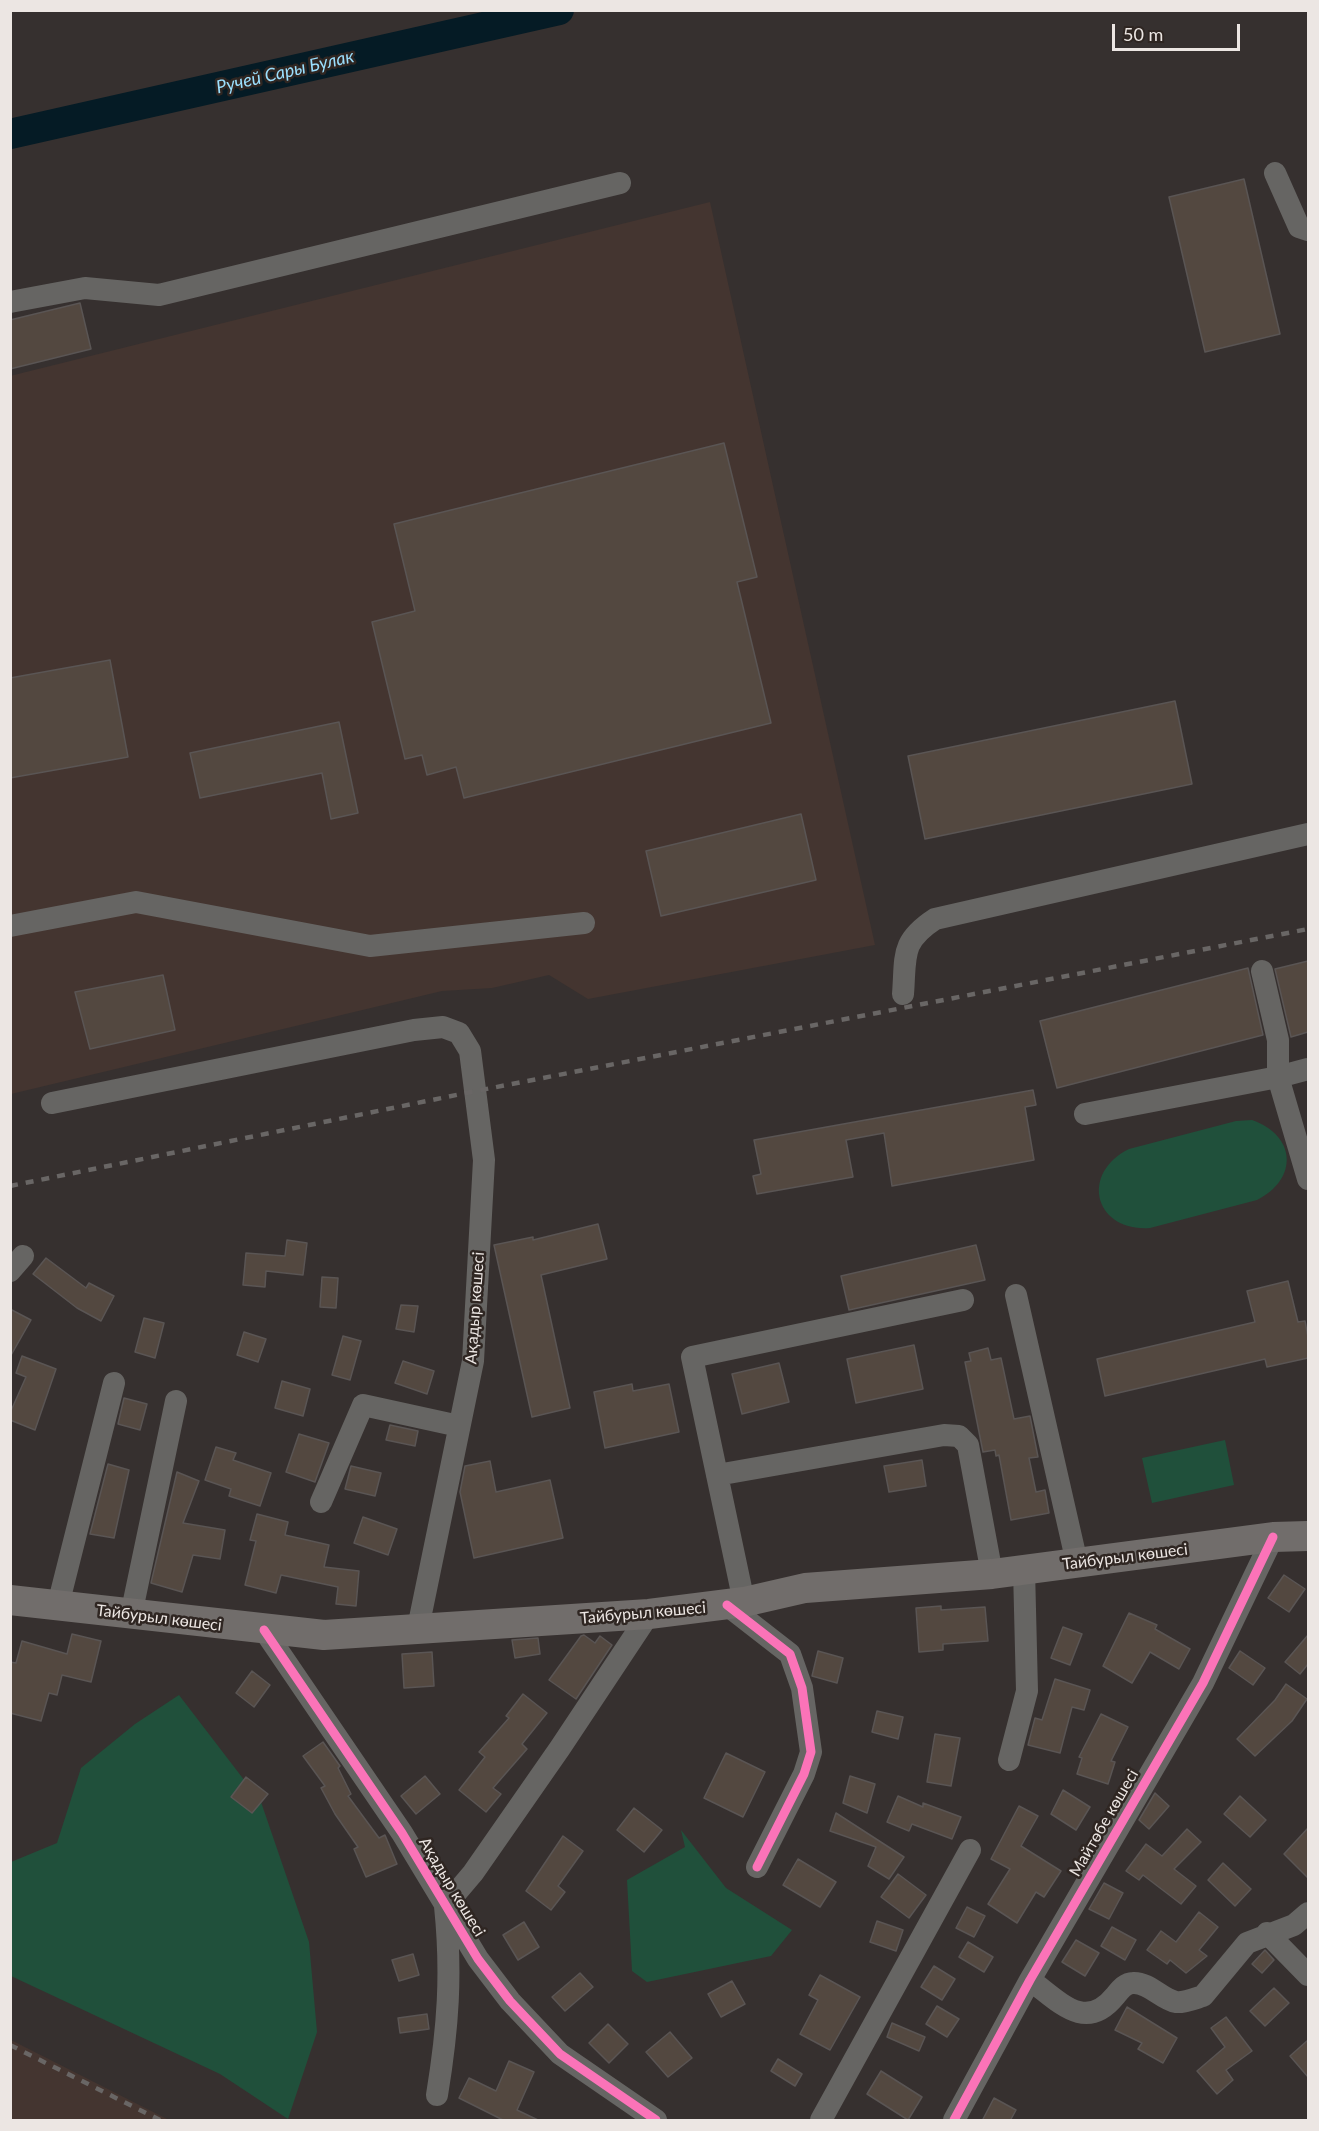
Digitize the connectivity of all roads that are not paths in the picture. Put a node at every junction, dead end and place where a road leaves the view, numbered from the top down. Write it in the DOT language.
graph roads {
  1 [pos="1275,173"];
  2 [pos="620,183"];
  3 [pos="1308,230"];
  4 [pos="10,302"];
  5 [pos="1308,834"];
  6 [pos="584,923"];
  7 [pos="10,926"];
  8 [pos="1262,971"];
  9 [pos="903,994"];
  10 [pos="1308,1069"];
  11 [pos="1278,1077"];
  12 [pos="52,1103"];
  13 [pos="1084,1114"];
  14 [pos="1308,1179"];
  15 [pos="1016,1295"];
  16 [pos="963,1300"];
  17 [pos="114,1383"];
  18 [pos="176,1401"];
  19 [pos="459,1426"];
  20 [pos="717,1475"];
  21 [pos="321,1502"];
  22 [pos="1308,1536"];
  23 [pos="1273,1537"];
  24 [pos="1077,1563"];
  25 [pos="1024,1569"];
  26 [pos="992,1574"];
  27 [pos="10,1600"];
  28 [pos="735,1604"];
  29 [pos="58,1605"];
  30 [pos="649,1614"];
  31 [pos="131,1615"];
  32 [pos="418,1628"];
  33 [pos="264,1630"];
  34 [pos="1009,1760"];
  35 [pos="970,1850"];
  36 [pos="758,1867"];
  37 [pos="445,1906"];
  38 [pos="1308,1913"];
  39 [pos="1267,1933"];
  40 [pos="1308,1975"];
  41 [pos="1029,1980"];
  42 [pos="437,2095"];
  43 [pos="656,2121"];
  44 [pos="821,2121"];
  45 [pos="954,2121"];
  1 -- 3 [label="street"];
  2 -- 4 [label="street"];
  5 -- 9 [label="street"];
  6 -- 7 [label="street"];
  8 -- 11 [label="street"];
  10 -- 11 [label="street"];
  11 -- 13 [label="street"];
  11 -- 14 [label="street"];
  12 -- 19 [label="street, Ақадыр көшесі"];
  15 -- 24 [label="street"];
  16 -- 20 [label="street"];
  17 -- 29 [label="street"];
  18 -- 31 [label="street"];
  19 -- 21 [label="street"];
  19 -- 32 [label="street, Ақадыр көшесі"];
  20 -- 26 [label="street"];
  20 -- 28 [label="street"];
  22 -- 23 [label="main road, Тайбурыл көшесі"];
  23 -- 24 [label="main road, Тайбурыл көшесі"];
  23 -- 41 [label="street, Майтөбе көшесі"];
  24 -- 25 [label="main road, Тайбурыл көшесі"];
  25 -- 26 [label="main road, Тайбурыл көшесі"];
  25 -- 34 [label="street"];
  26 -- 28 [label="main road, Тайбурыл көшесі"];
  27 -- 29 [label="main road, Тайбурыл көшесі"];
  28 -- 30 [label="main road, Тайбурыл көшесі"];
  28 -- 36 [label="street"];
  29 -- 31 [label="main road, Тайбурыл көшесі"];
  30 -- 32 [label="main road, Тайбурыл көшесі"];
  30 -- 37 [label="street"];
  31 -- 33 [label="main road, Тайбурыл көшесі"];
  32 -- 33 [label="main road, Тайбурыл көшесі"];
  33 -- 37 [label="street, Ақадыр көшесі"];
  35 -- 44 [label="street"];
  37 -- 42 [label="street"];
  37 -- 43 [label="street, Ақадыр көшесі"];
  38 -- 39 [label="street"];
  39 -- 40 [label="street"];
  39 -- 41 [label="street"];
  41 -- 45 [label="street, Майтөбе көшесі"];
}
